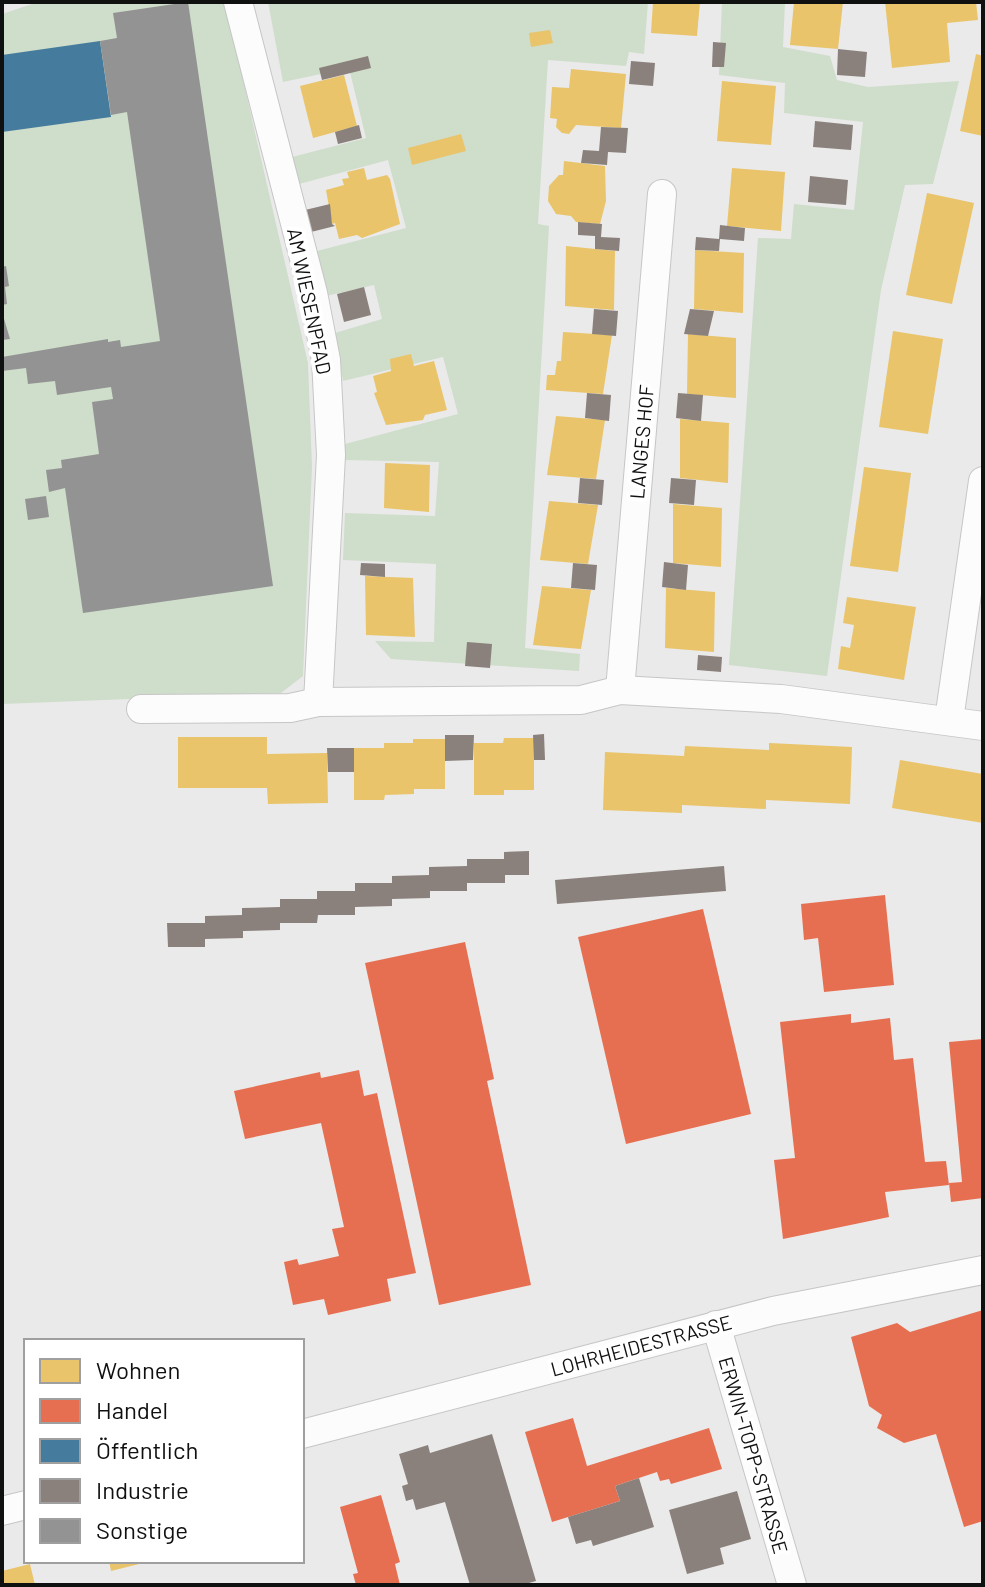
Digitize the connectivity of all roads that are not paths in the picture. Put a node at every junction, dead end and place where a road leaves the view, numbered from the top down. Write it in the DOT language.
graph roads {
  1 [pos="238,2"];
  2 [pos="662,194"];
  3 [pos="983,481"];
  4 [pos="620,690"];
  5 [pos="318,702"];
  6 [pos="141,709"];
  7 [pos="949,720"];
  8 [pos="983,726"];
  9 [pos="983,1270"];
  10 [pos="716,1325"];
  11 [pos="304,1433"];
  12 [pos="24,1506"];
  13 [pos="2,1511"];
  14 [pos="792,1585"];
  1 -- 5 [label="street, AM WIESENPFAD"];
  2 -- 4 [label="street, LANGES HOF"];
  3 -- 7 [label="street"];
  4 -- 5 [label="street"];
  4 -- 7 [label="street"];
  5 -- 6 [label="street"];
  7 -- 8 [label="street"];
  9 -- 10 [label="street, LOHRHEIDESTRASSE"];
  10 -- 11 [label="street, LOHRHEIDESTRASSE"];
  10 -- 14 [label="street, ERWIN-TOPP-STRASSE"];
  12 -- 13 [label="street"];
}
